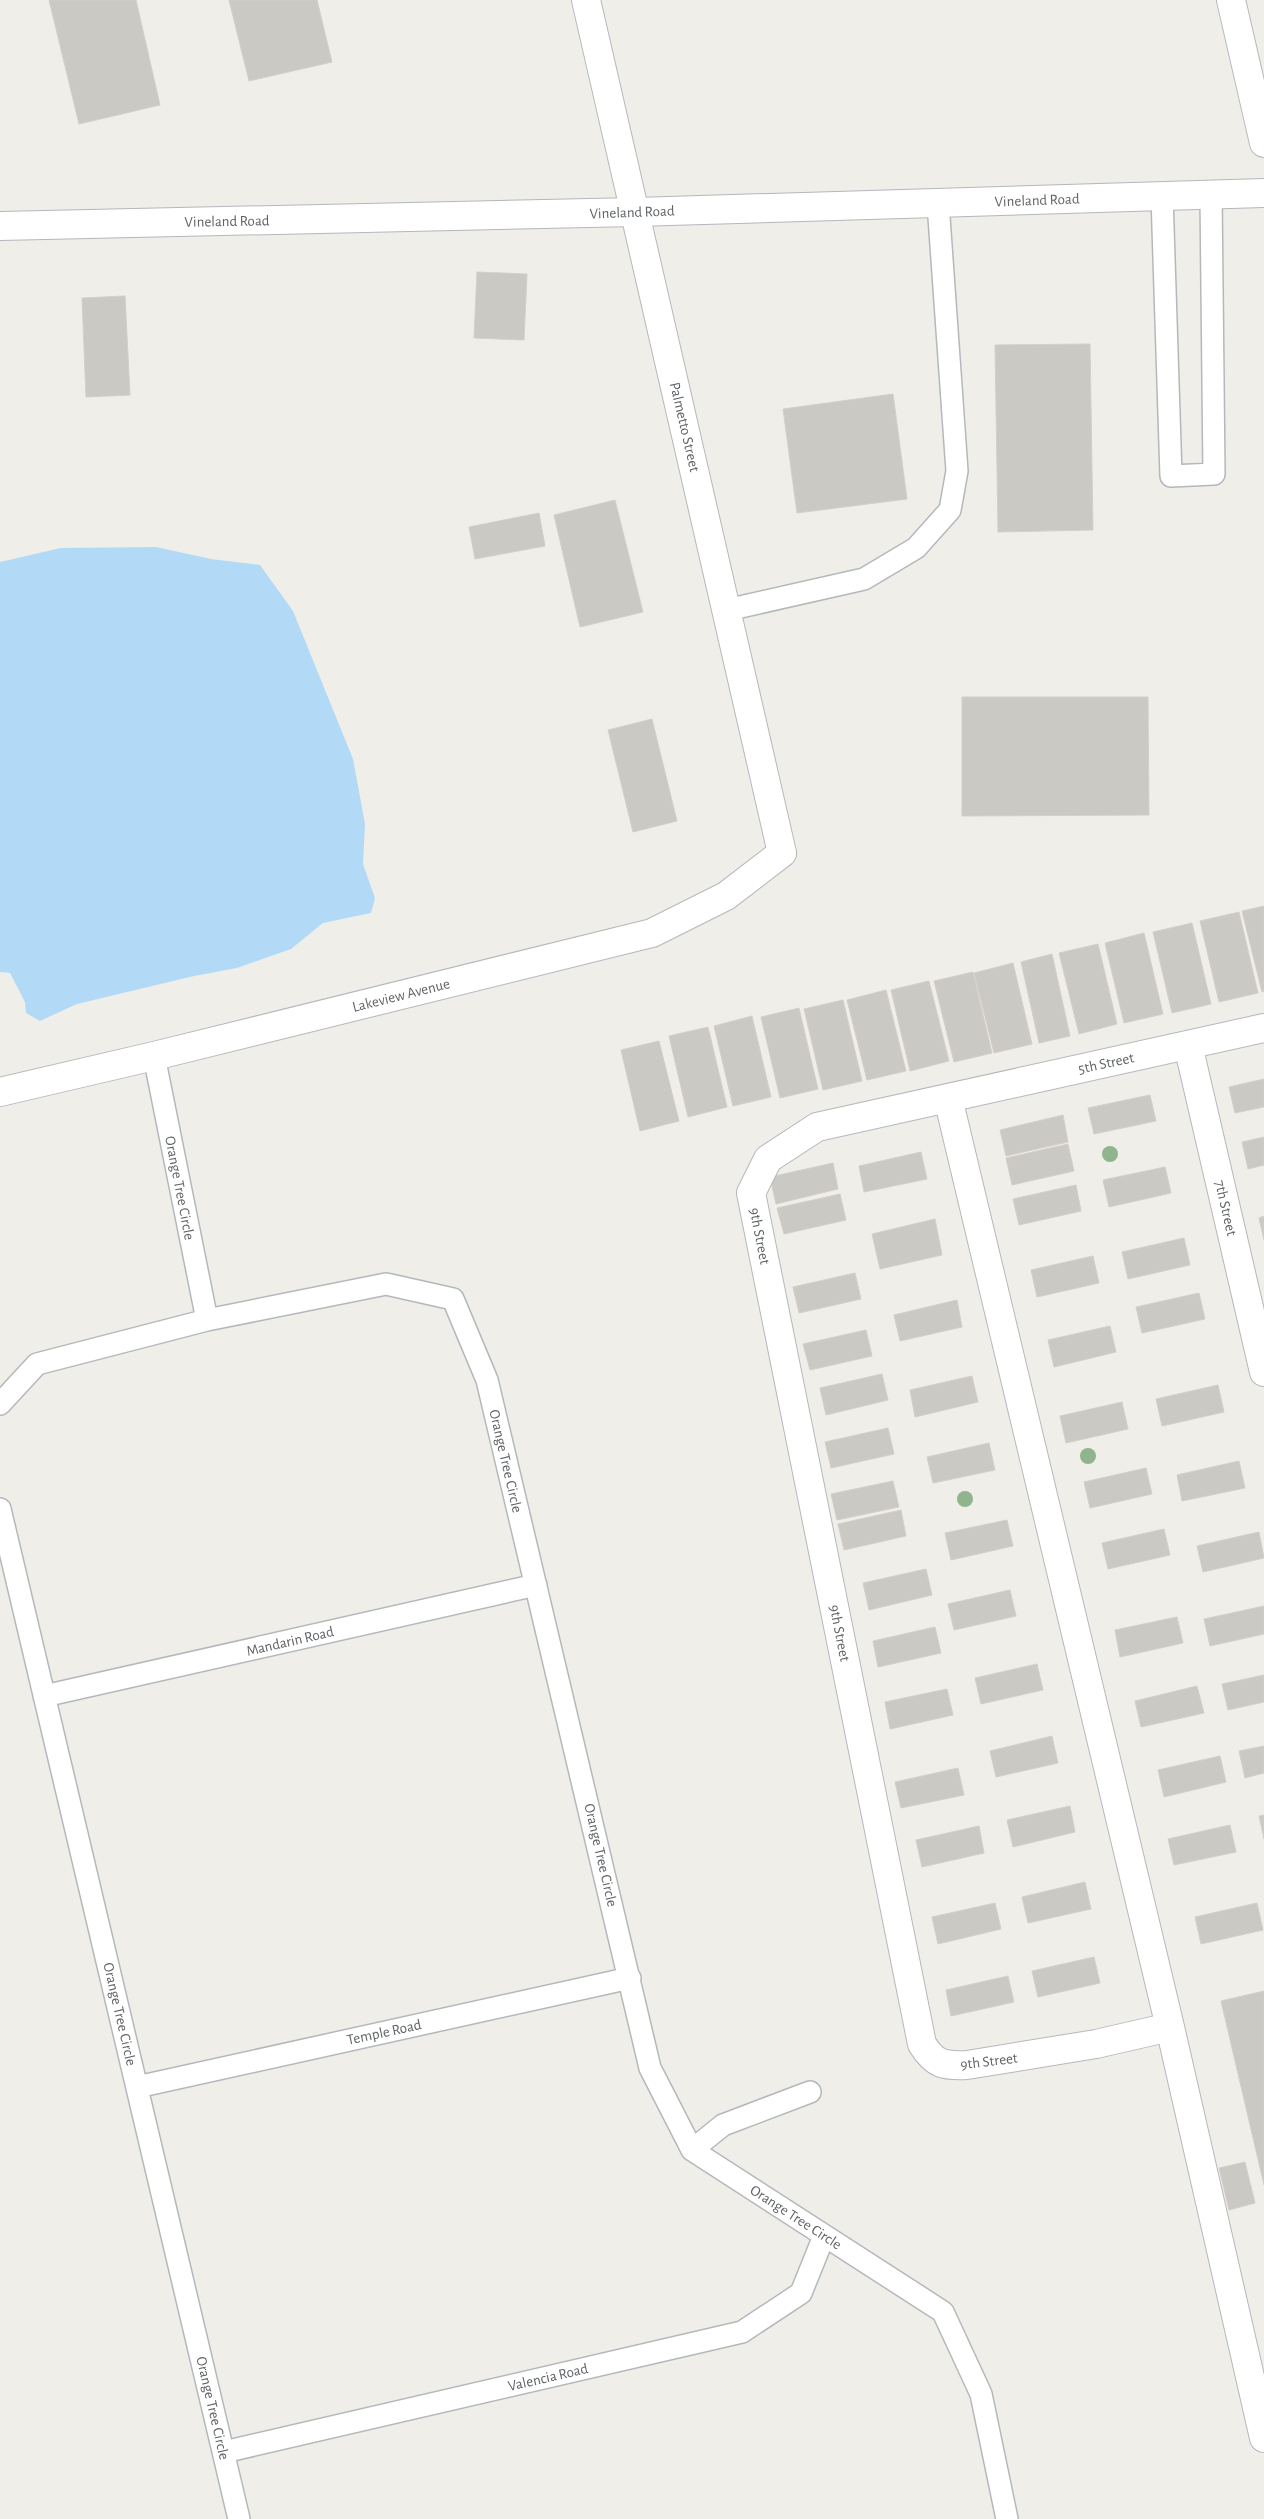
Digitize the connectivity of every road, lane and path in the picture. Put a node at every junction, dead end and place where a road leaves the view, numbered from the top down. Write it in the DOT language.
graph roads {
  1 [pos="586,0"];
  2 [pos="1230,0"];
  3 [pos="1264,143"];
  4 [pos="1264,193"];
  5 [pos="1211,194"];
  6 [pos="1162,196"];
  7 [pos="938,203"];
  8 [pos="636,212"];
  9 [pos="0,226"];
  10 [pos="727,610"];
  11 [pos="782,854"];
  12 [pos="1264,1028"];
  13 [pos="1188,1045"];
  14 [pos="154,1056"];
  15 [pos="0,1092"];
  16 [pos="948,1098"];
  17 [pos="206,1320"];
  18 [pos="1264,1372"];
  19 [pos="0,1404"];
  20 [pos="0,1509"];
  21 [pos="536,1585"];
  22 [pos="44,1696"];
  23 [pos="630,1978"];
  24 [pos="1170,2027"];
  25 [pos="137,2087"];
  26 [pos="810,2092"];
  27 [pos="692,2150"];
  28 [pos="824,2236"];
  29 [pos="1255,2360"];
  30 [pos="1264,2438"];
  31 [pos="224,2452"];
  32 [pos="239,2519"];
  33 [pos="1007,2519"];
  1 -- 8 [label="street, Palmetto Street"];
  2 -- 3 [label="street"];
  4 -- 5 [label="street, Vineland Road"];
  5 -- 6 [label="street, Vineland Road"];
  5 -- 6 [label="lane"];
  6 -- 7 [label="street, Vineland Road"];
  7 -- 8 [label="street, Vineland Road"];
  7 -- 10 [label="lane"];
  8 -- 9 [label="street, Vineland Road"];
  8 -- 10 [label="street, Palmetto Street"];
  10 -- 11 [label="street, Palmetto Street"];
  11 -- 14 [label="street, Lakeview Avenue"];
  12 -- 13 [label="street, 5th Street"];
  13 -- 16 [label="street, 5th Street"];
  13 -- 18 [label="street, 7th Street"];
  14 -- 15 [label="street, Lakeview Avenue"];
  14 -- 17 [label="lane, Orange Tree Circle"];
  16 -- 24 [label="street"];
  16 -- 24 [label="street, 9th Street"];
  17 -- 19 [label="lane, Orange Tree Circle"];
  17 -- 21 [label="lane, Orange Tree Circle"];
  20 -- 22 [label="lane, Orange Tree Circle"];
  21 -- 22 [label="lane, Mandarin Road"];
  21 -- 23 [label="lane, Orange Tree Circle"];
  22 -- 25 [label="lane, Orange Tree Circle"];
  23 -- 25 [label="lane, Temple Road"];
  23 -- 27 [label="lane, Orange Tree Circle"];
  24 -- 29 [label="street"];
  25 -- 31 [label="lane, Orange Tree Circle"];
  26 -- 27 [label="lane"];
  27 -- 28 [label="lane, Orange Tree Circle"];
  28 -- 31 [label="lane, Valencia Road"];
  28 -- 33 [label="lane, Orange Tree Circle"];
  29 -- 30 [label="street"];
  31 -- 32 [label="lane, Orange Tree Circle"];
}
